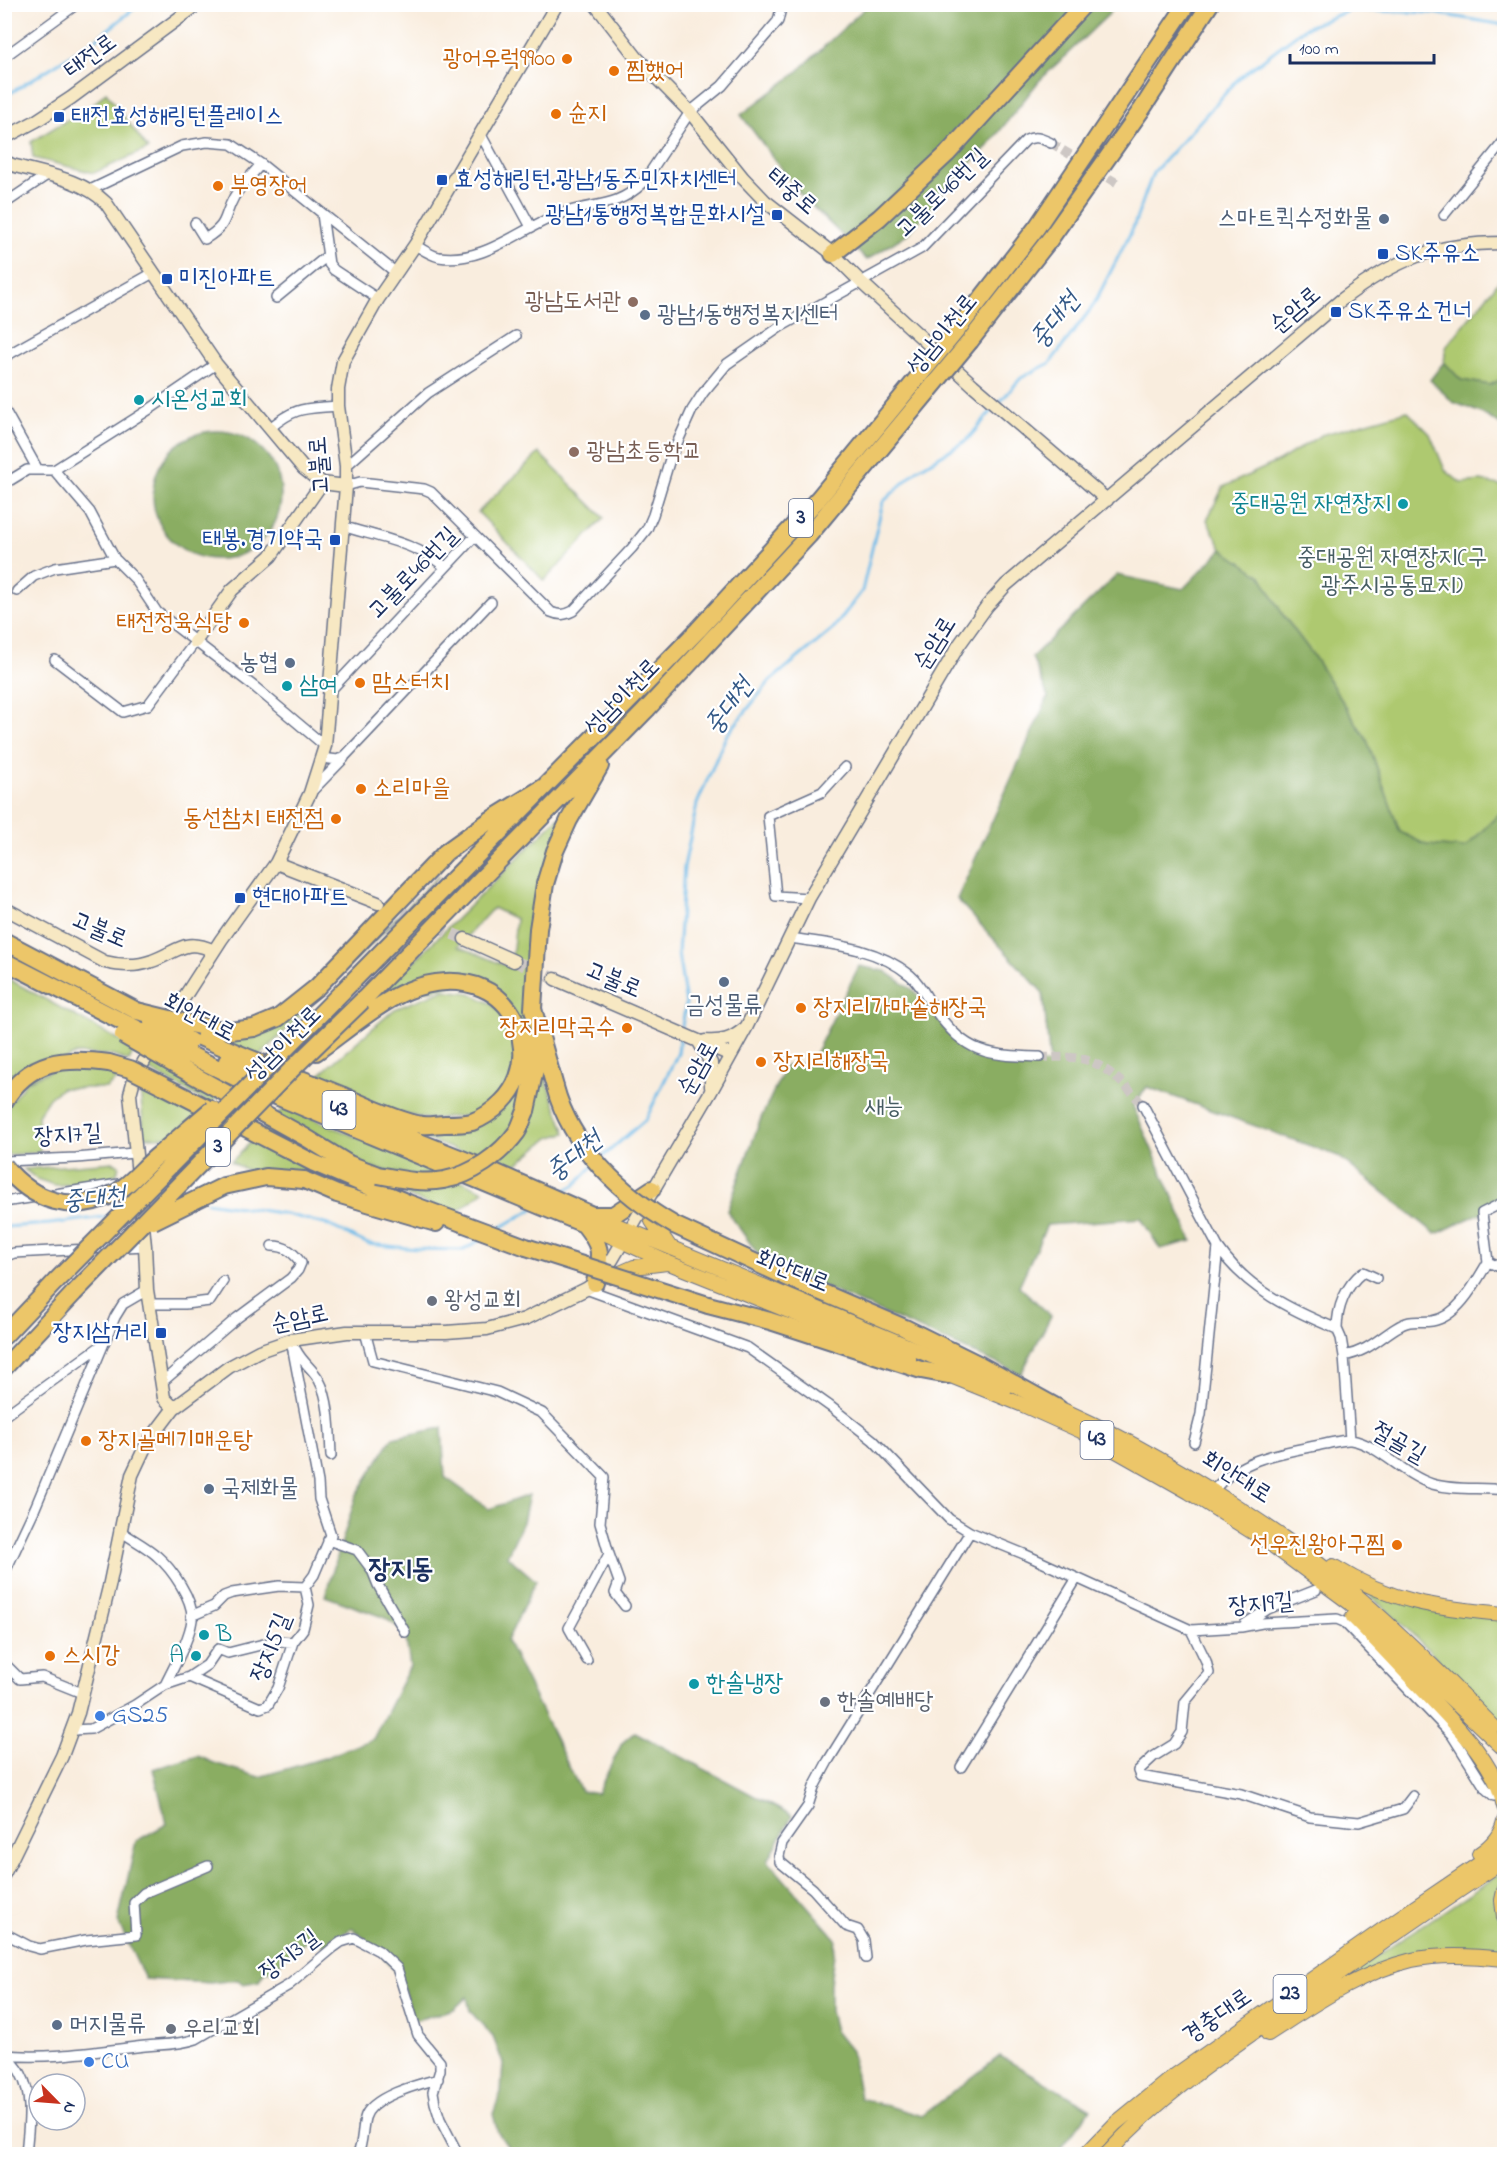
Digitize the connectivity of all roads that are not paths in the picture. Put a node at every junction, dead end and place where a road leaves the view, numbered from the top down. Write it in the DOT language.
graph roads {
  1 [pos="77,4"];
  2 [pos="198,4"];
  3 [pos="557,4"];
  4 [pos="595,4"];
  5 [pos="782,4"];
  6 [pos="1084,4"];
  7 [pos="1176,4"];
  8 [pos="1187,4"];
  9 [pos="1210,4"];
  10 [pos="4,57"];
  11 [pos="1129,91"];
  12 [pos="690,112"];
  13 [pos="480,133"];
  14 [pos="4,138"];
  15 [pos="1504,141"];
  16 [pos="1052,143"];
  17 [pos="4,161"];
  18 [pos="261,164"];
  19 [pos="47,175"];
  20 [pos="90,190"];
  21 [pos="4,204"];
  22 [pos="322,214"];
  23 [pos="1444,214"];
  24 [pos="195,224"];
  25 [pos="531,227"];
  26 [pos="1504,243"];
  27 [pos="415,244"];
  28 [pos="833,254"];
  29 [pos="327,256"];
  30 [pos="395,272"];
  31 [pos="153,273"];
  32 [pos="862,283"];
  33 [pos="276,298"];
  34 [pos="378,299"];
  35 [pos="516,336"];
  36 [pos="4,357"];
  37 [pos="216,364"];
  38 [pos="338,406"];
  39 [pos="4,409"];
  40 [pos="270,428"];
  41 [pos="346,466"];
  42 [pos="38,470"];
  43 [pos="54,470"];
  44 [pos="322,483"];
  45 [pos="4,484"];
  46 [pos="346,486"];
  47 [pos="1107,500"];
  48 [pos="342,526"];
  49 [pos="475,536"];
  50 [pos="115,558"];
  51 [pos="445,567"];
  52 [pos="17,591"];
  53 [pos="490,602"];
  54 [pos="195,642"];
  55 [pos="55,660"];
  56 [pos="330,690"];
  57 [pos="615,740"];
  58 [pos="323,752"];
  59 [pos="345,756"];
  60 [pos="845,767"];
  61 [pos="544,787"];
  62 [pos="310,793"];
  63 [pos="276,863"];
  64 [pos="808,898"];
  65 [pos="378,903"];
  66 [pos="4,908"];
  67 [pos="465,939"];
  68 [pos="789,939"];
  69 [pos="4,941"];
  70 [pos="214,951"];
  71 [pos="4,961"];
  72 [pos="514,961"];
  73 [pos="4,967"];
  74 [pos="555,979"];
  75 [pos="368,1006"];
  76 [pos="533,1009"];
  77 [pos="130,1024"];
  78 [pos="747,1026"];
  79 [pos="304,1030"];
  80 [pos="698,1041"];
  81 [pos="188,1043"];
  82 [pos="731,1055"];
  83 [pos="1040,1057"];
  84 [pos="710,1093"];
  85 [pos="4,1102"];
  86 [pos="1143,1105"];
  87 [pos="134,1153"];
  88 [pos="4,1161"];
  89 [pos="4,1166"];
  90 [pos="139,1185"];
  91 [pos="650,1195"];
  92 [pos="4,1202"];
  93 [pos="1504,1202"];
  94 [pos="406,1209"];
  95 [pos="588,1219"];
  96 [pos="139,1228"];
  97 [pos="626,1236"];
  98 [pos="145,1246"];
  99 [pos="272,1246"];
  100 [pos="1218,1247"];
  101 [pos="670,1248"];
  102 [pos="4,1257"];
  103 [pos="1488,1262"];
  104 [pos="669,1263"];
  105 [pos="1504,1269"];
  106 [pos="1376,1278"];
  107 [pos="223,1281"];
  108 [pos="591,1286"];
  109 [pos="147,1290"];
  110 [pos="149,1304"];
  111 [pos="1337,1329"];
  112 [pos="365,1332"];
  113 [pos="4,1336"];
  114 [pos="291,1340"];
  115 [pos="104,1344"];
  116 [pos="1344,1356"];
  117 [pos="4,1368"];
  118 [pos="948,1375"];
  119 [pos="161,1383"];
  120 [pos="174,1408"];
  121 [pos="1058,1408"];
  122 [pos="4,1416"];
  123 [pos="1350,1440"];
  124 [pos="1194,1442"];
  125 [pos="331,1456"];
  126 [pos="1504,1490"];
  127 [pos="1213,1491"];
  128 [pos="1266,1526"];
  129 [pos="119,1530"];
  130 [pos="970,1532"];
  131 [pos="328,1540"];
  132 [pos="609,1554"];
  133 [pos="4,1574"];
  134 [pos="1313,1574"];
  135 [pos="1077,1578"];
  136 [pos="305,1587"];
  137 [pos="1316,1590"];
  138 [pos="625,1606"];
  139 [pos="1504,1614"];
  140 [pos="192,1616"];
  141 [pos="1241,1626"];
  142 [pos="1191,1630"];
  143 [pos="405,1632"];
  144 [pos="293,1642"];
  145 [pos="587,1660"];
  146 [pos="4,1663"];
  147 [pos="189,1677"];
  148 [pos="165,1685"];
  149 [pos="82,1693"];
  150 [pos="73,1730"];
  151 [pos="1504,1737"];
  152 [pos="1504,1749"];
  153 [pos="961,1767"];
  154 [pos="1413,1796"];
  155 [pos="1494,1796"];
  156 [pos="1504,1807"];
  157 [pos="1504,1821"];
  158 [pos="1504,1846"];
  159 [pos="1504,1861"];
  160 [pos="208,1866"];
  161 [pos="4,1874"];
  162 [pos="1504,1891"];
  163 [pos="1504,1917"];
  164 [pos="1399,1918"];
  165 [pos="4,1933"];
  166 [pos="866,1958"];
  167 [pos="1504,1959"];
  168 [pos="5,2055"];
  169 [pos="438,2079"];
  170 [pos="1152,2108"];
  171 [pos="26,2154"];
  172 [pos="358,2154"];
  173 [pos="458,2154"];
  174 [pos="1086,2154"];
  175 [pos="1107,2154"];
  1 -- 10 [label="street"];
  2 -- 14 [label="street, 태전로"];
  3 -- 13 [label="street, 고불로"];
  4 -- 12 [label="street, 태중로"];
  5 -- 12 [label="street"];
  6 -- 28 [label="highway"];
  7 -- 11 [label="highway"];
  8 -- 11 [label="highway, 성남이천로 / 3"];
  9 -- 57 [label="highway, 성남이천로 / 3, bridge"];
  11 -- 61 [label="highway, 성남이천로 / 3, bridge"];
  12 -- 25 [label="street"];
  12 -- 28 [label="street, 태중로"];
  13 -- 25 [label="street"];
  13 -- 27 [label="street, 고불로"];
  15 -- 23 [label="street"];
  16 -- 32 [label="street, 고불로46번길"];
  17 -- 19 [label="street"];
  18 -- 20 [label="street"];
  18 -- 22 [label="street"];
  18 -- 24 [label="street"];
  19 -- 20 [label="street"];
  19 -- 21 [label="street"];
  20 -- 31 [label="street"];
  22 -- 29 [label="street"];
  22 -- 30 [label="street"];
  25 -- 27 [label="street"];
  26 -- 47 [label="street, 순암로"];
  27 -- 30 [label="street, 고불로"];
  28 -- 32 [label="street, 태중로"];
  29 -- 33 [label="street"];
  29 -- 34 [label="street"];
  30 -- 34 [label="street, 고불로"];
  31 -- 36 [label="street"];
  31 -- 37 [label="street"];
  32 -- 47 [label="street, 태중로"];
  32 -- 49 [label="street, 고불로46번길"];
  34 -- 38 [label="street, 고불로"];
  35 -- 41 [label="street"];
  37 -- 40 [label="street"];
  37 -- 43 [label="street"];
  38 -- 40 [label="street"];
  38 -- 41 [label="street, 고불로"];
  39 -- 42 [label="street"];
  40 -- 44 [label="street"];
  41 -- 46 [label="street, 고불로"];
  42 -- 43 [label="street"];
  42 -- 45 [label="street"];
  43 -- 50 [label="street"];
  44 -- 46 [label="street"];
  44 -- 54 [label="street"];
  46 -- 48 [label="street, 고불로"];
  46 -- 49 [label="street"];
  47 -- 64 [label="street, 순암로"];
  48 -- 51 [label="street"];
  48 -- 56 [label="street, 고불로"];
  49 -- 51 [label="street, 고불로46번길"];
  50 -- 52 [label="street"];
  50 -- 54 [label="street"];
  51 -- 56 [label="street, 고불로46번길"];
  53 -- 59 [label="street"];
  54 -- 55 [label="street"];
  54 -- 58 [label="street"];
  56 -- 58 [label="street, 고불로"];
  57 -- 75 [label="highway, 성남이천로 / 3"];
  57 -- 76 [label="highway"];
  58 -- 59 [label="street"];
  58 -- 62 [label="street, 고불로"];
  59 -- 62 [label="street"];
  60 -- 64 [label="street"];
  61 -- 79 [label="highway, 성남이천로 / 3, bridge"];
  61 -- 81 [label="highway"];
  62 -- 63 [label="street, 고불로"];
  63 -- 65 [label="street"];
  63 -- 70 [label="street, 고불로"];
  64 -- 68 [label="street, 순암로"];
  66 -- 70 [label="street, 고불로"];
  67 -- 72 [label="street"];
  68 -- 78 [label="street, 순암로"];
  68 -- 83 [label="street"];
  69 -- 77 [label="highway, 회안대로"];
  70 -- 87 [label="street, 장지7길"];
  71 -- 77 [label="highway, 회안대로"];
  73 -- 77 [label="highway"];
  74 -- 80 [label="street, 고불로"];
  75 -- 81 [label="highway"];
  75 -- 96 [label="highway, 성남이천로 / 3, bridge"];
  76 -- 81 [label="highway, bridge"];
  76 -- 121 [label="highway, bridge"];
  77 -- 81 [label="highway, bridge"];
  77 -- 81 [label="highway, bridge"];
  78 -- 80 [label="street"];
  78 -- 82 [label="street, 순암로"];
  79 -- 89 [label="highway, bridge"];
  79 -- 113 [label="highway, 성남이천로 / 3, bridge"];
  80 -- 82 [label="street"];
  80 -- 84 [label="street"];
  81 -- 95 [label="highway, 회안대로 / 43"];
  82 -- 84 [label="street, 순암로"];
  84 -- 91 [label="street, 순암로"];
  85 -- 94 [label="highway, bridge"];
  86 -- 100 [label="street"];
  87 -- 88 [label="street, 장지7길"];
  87 -- 90 [label="street, 장지7길"];
  90 -- 92 [label="street"];
  90 -- 98 [label="street, 장지7길, bridge"];
  91 -- 95 [label="highway"];
  91 -- 97 [label="street, 순암로"];
  91 -- 101 [label="main road"];
  93 -- 103 [label="street"];
  94 -- 96 [label="highway, bridge"];
  94 -- 118 [label="highway, bridge"];
  95 -- 97 [label="main road, 회안대로 / 43"];
  95 -- 108 [label="highway"];
  96 -- 117 [label="highway, 성남이천로 / 3, bridge"];
  97 -- 101 [label="main road, 회안대로 / 43"];
  97 -- 104 [label="main road, 회안대로 / 43"];
  97 -- 108 [label="street, 순암로"];
  98 -- 102 [label="street"];
  98 -- 109 [label="street, 장지7길"];
  99 -- 119 [label="street"];
  100 -- 111 [label="street"];
  100 -- 124 [label="street"];
  101 -- 121 [label="main road, 회안대로 / 43"];
  103 -- 105 [label="street"];
  103 -- 116 [label="street"];
  104 -- 108 [label="main road"];
  104 -- 118 [label="main road, 회안대로 / 43"];
  106 -- 111 [label="street"];
  107 -- 110 [label="street"];
  108 -- 112 [label="street, 순암로"];
  108 -- 130 [label="street, 장지9길"];
  109 -- 110 [label="street, 장지7길"];
  109 -- 115 [label="street"];
  110 -- 119 [label="street, 장지7길"];
  111 -- 116 [label="street"];
  112 -- 114 [label="street, 순암로"];
  112 -- 132 [label="street"];
  114 -- 120 [label="street, 순암로"];
  114 -- 125 [label="street"];
  114 -- 131 [label="street"];
  115 -- 122 [label="street"];
  115 -- 133 [label="street"];
  116 -- 123 [label="street"];
  118 -- 134 [label="main road, 회안대로 / 43"];
  119 -- 120 [label="street, 장지7길"];
  120 -- 129 [label="street, 순암로"];
  121 -- 127 [label="main road, 회안대로 / 43"];
  123 -- 126 [label="street, 절골길"];
  123 -- 127 [label="street, 절골길"];
  127 -- 128 [label="main road, 회안대로 / 43"];
  128 -- 139 [label="main road"];
  128 -- 151 [label="main road, 회안대로 / 43"];
  129 -- 140 [label="street"];
  129 -- 149 [label="street, 순암로"];
  130 -- 135 [label="street, 장지9길"];
  130 -- 166 [label="street"];
  131 -- 136 [label="street, 장지5길"];
  131 -- 143 [label="street"];
  132 -- 138 [label="street"];
  132 -- 145 [label="street"];
  134 -- 152 [label="main road, 회안대로 / 43"];
  134 -- 156 [label="main road"];
  135 -- 142 [label="street, 장지9길"];
  135 -- 153 [label="street"];
  136 -- 140 [label="street"];
  136 -- 144 [label="street, 장지5길"];
  137 -- 141 [label="street"];
  140 -- 148 [label="street"];
  141 -- 142 [label="street, 장지9길"];
  141 -- 155 [label="street, 장지9길"];
  142 -- 154 [label="street"];
  144 -- 147 [label="street"];
  144 -- 147 [label="street, 장지5길"];
  146 -- 149 [label="street"];
  147 -- 148 [label="street"];
  148 -- 150 [label="street"];
  149 -- 150 [label="street, 순암로"];
  150 -- 161 [label="street, 순암로"];
  157 -- 164 [label="main road"];
  158 -- 164 [label="main road, 경충대로 / 23"];
  159 -- 170 [label="main road, 경충대로 / 23"];
  160 -- 165 [label="street"];
  162 -- 163 [label="main road"];
  164 -- 174 [label="main road, 경충대로 / 23"];
  167 -- 170 [label="main road"];
  168 -- 169 [label="street, 장지3길"];
  168 -- 171 [label="street"];
  169 -- 172 [label="street"];
  169 -- 173 [label="street, 장지3길"];
  170 -- 175 [label="main road, 경충대로 / 23"];
}
